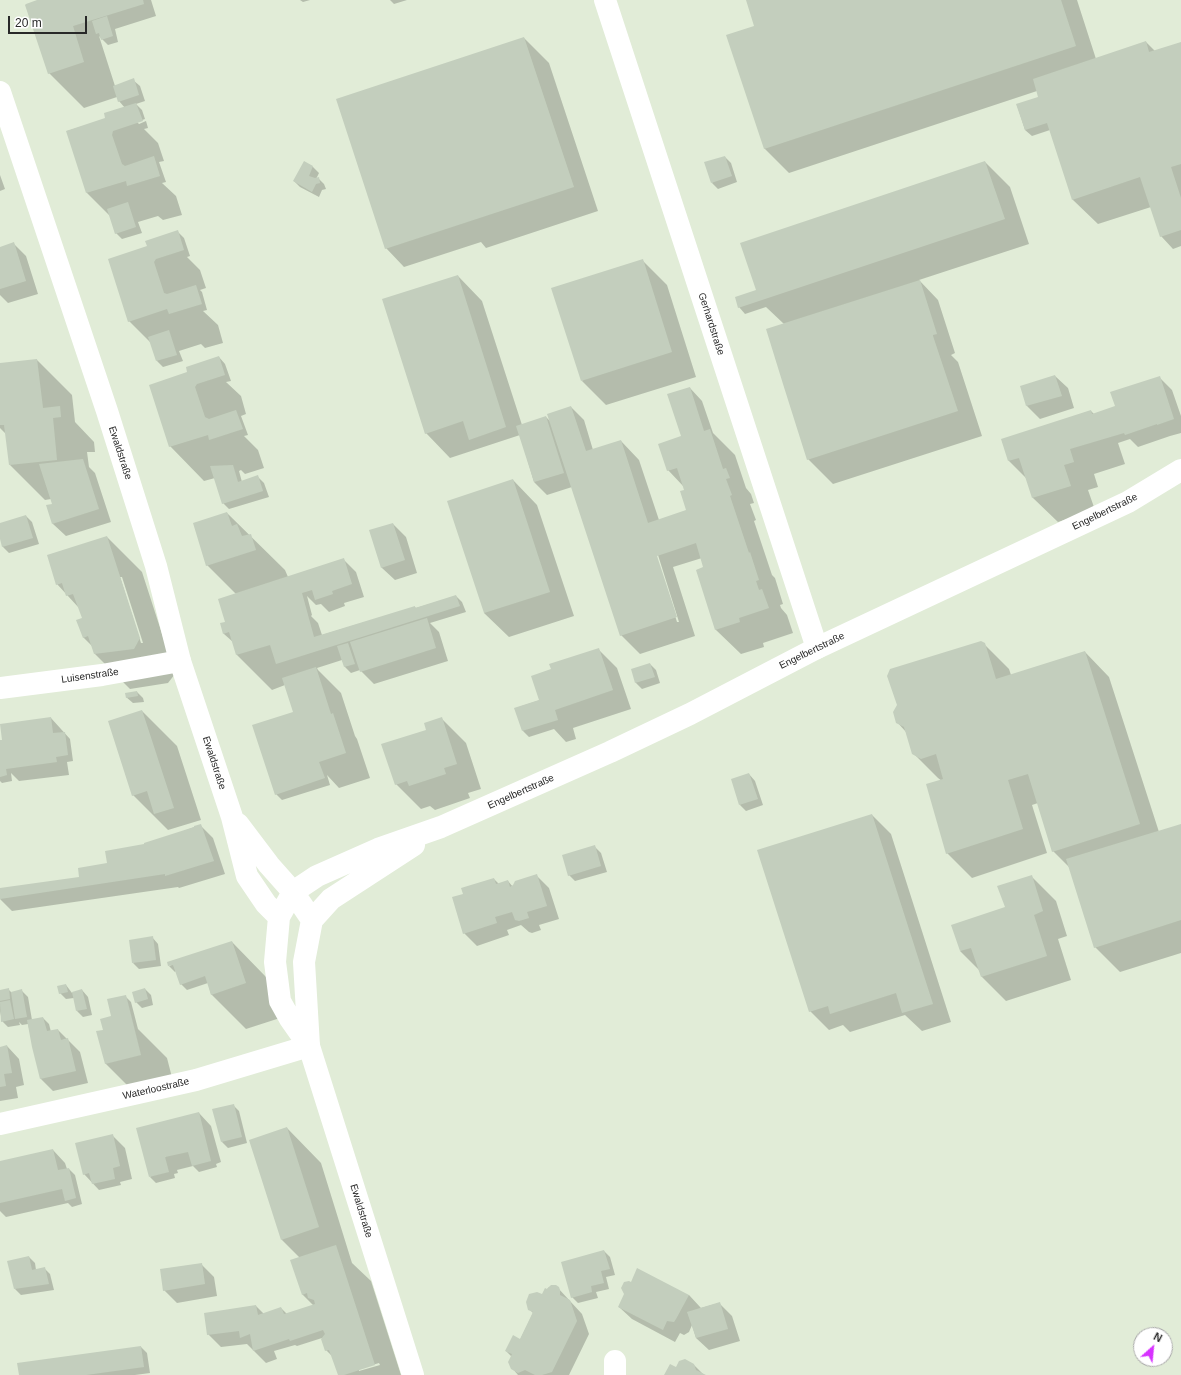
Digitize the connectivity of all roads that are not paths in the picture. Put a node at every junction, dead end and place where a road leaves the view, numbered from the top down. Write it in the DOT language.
graph roads {
  1 [pos="605,0"];
  2 [pos="0,92"];
  3 [pos="1181,470"];
  4 [pos="817,648"];
  5 [pos="180,661"];
  6 [pos="0,688"];
  7 [pos="232,817"];
  8 [pos="441,827"];
  9 [pos="293,892"];
  10 [pos="279,917"];
  11 [pos="312,920"];
  12 [pos="309,1046"];
  13 [pos="0,1124"];
  14 [pos="412,1375"];
  1 -- 4 [label="street, Gerhardstraße"];
  2 -- 5 [label="street, Ewaldstraße"];
  3 -- 4 [label="street, Engelbertstraße"];
  4 -- 8 [label="street, Engelbertstraße"];
  5 -- 6 [label="street, Luisenstraße"];
  5 -- 7 [label="street, Ewaldstraße"];
  7 -- 9 [label="street, Ewaldstraße"];
  7 -- 10 [label="street, Ewaldstraße"];
  8 -- 9 [label="street, Engelbertstraße"];
  8 -- 11 [label="street, Engelbertstraße"];
  9 -- 10 [label="street, Engelbertstraße"];
  9 -- 11 [label="street, Ewaldstraße"];
  10 -- 11 [label="street"];
  10 -- 12 [label="street, Ewaldstraße"];
  11 -- 12 [label="street, Ewaldstraße"];
  12 -- 13 [label="street, Waterloostraße"];
  12 -- 14 [label="street, Ewaldstraße"];
}
